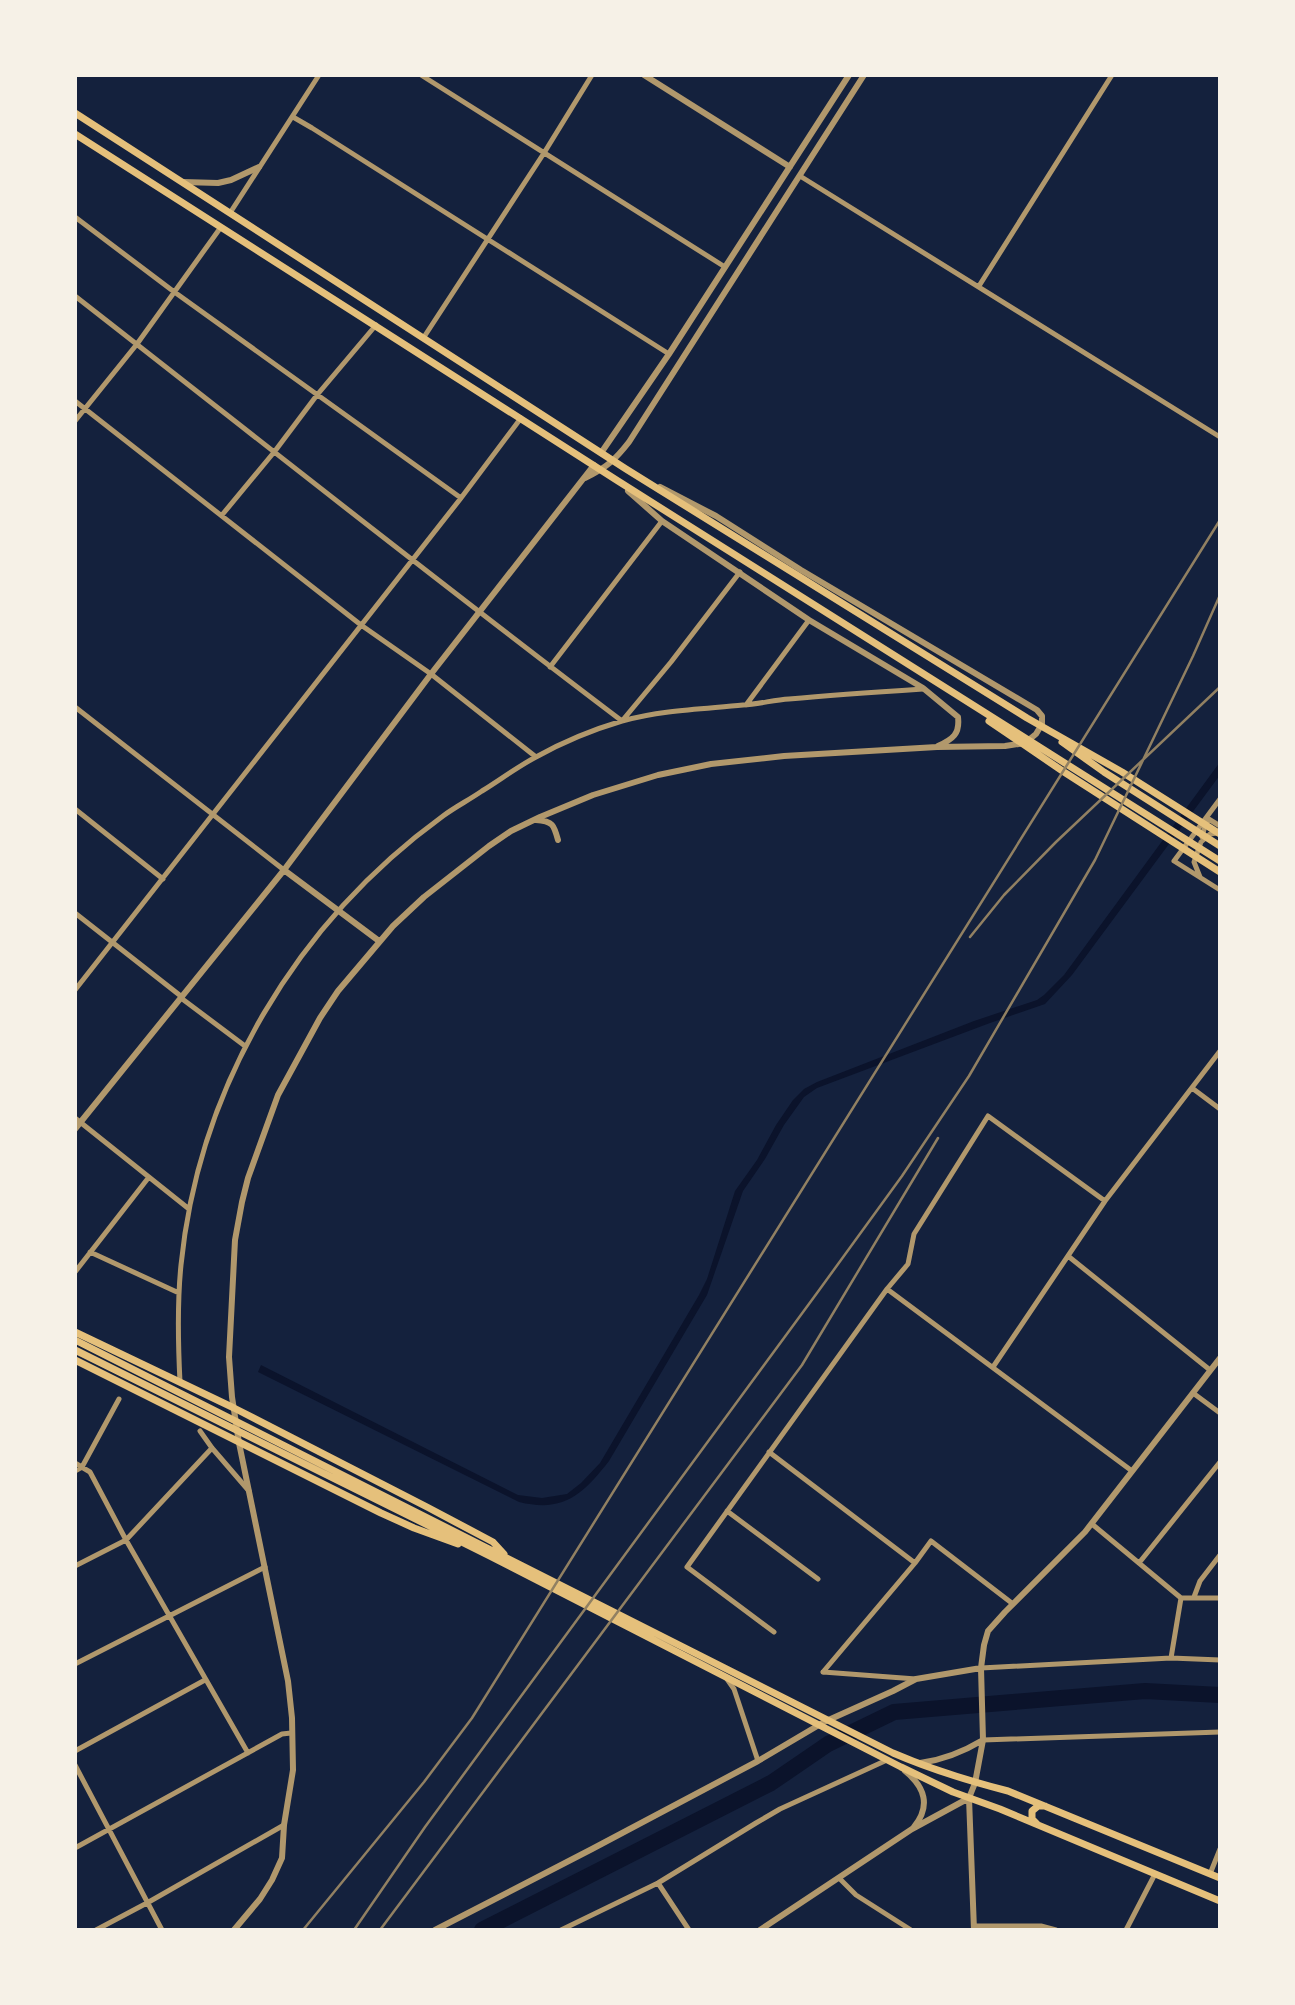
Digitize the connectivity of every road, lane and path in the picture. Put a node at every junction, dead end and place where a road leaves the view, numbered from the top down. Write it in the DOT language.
graph roads {
  1 [pos="421,75"];
  2 [pos="592,75"];
  3 [pos="644,75"];
  4 [pos="864,75"];
  5 [pos="1112,75"];
  6 [pos="846,76"];
  7 [pos="315,77"];
  8 [pos="75,113"];
  9 [pos="292,117"];
  10 [pos="77,138"];
  11 [pos="544,153"];
  12 [pos="259,167"];
  13 [pos="790,167"];
  14 [pos="800,176"];
  15 [pos="183,182"];
  16 [pos="230,213"];
  17 [pos="75,217"];
  18 [pos="221,227"];
  19 [pos="487,239"];
  20 [pos="725,267"];
  21 [pos="979,286"];
  22 [pos="173,291"];
  23 [pos="75,296"];
  24 [pos="376,325"];
  25 [pos="424,337"];
  26 [pos="137,344"];
  27 [pos="669,354"];
  28 [pos="317,394"];
  29 [pos="75,401"];
  30 [pos="85,409"];
  31 [pos="521,418"];
  32 [pos="75,421"];
  33 [pos="1220,437"];
  34 [pos="275,452"];
  35 [pos="601,453"];
  36 [pos="614,461"];
  37 [pos="594,465"];
  38 [pos="626,469"];
  39 [pos="601,470"];
  40 [pos="583,478"];
  41 [pos="618,481"];
  42 [pos="461,498"];
  43 [pos="222,515"];
  44 [pos="662,521"];
  45 [pos="412,561"];
  46 [pos="740,572"];
  47 [pos="478,613"];
  48 [pos="809,621"];
  49 [pos="361,625"];
  50 [pos="550,667"];
  51 [pos="916,670"];
  52 [pos="430,674"];
  53 [pos="923,688"];
  54 [pos="746,705"];
  55 [pos="75,707"];
  56 [pos="1027,718"];
  57 [pos="622,721"];
  58 [pos="937,747"];
  59 [pos="536,757"];
  60 [pos="1220,799"];
  61 [pos="75,809"];
  62 [pos="214,816"];
  63 [pos="1207,818"];
  64 [pos="534,820"];
  65 [pos="1220,826"];
  66 [pos="1220,834"];
  67 [pos="558,840"];
  68 [pos="1201,842"];
  69 [pos="1220,846"];
  70 [pos="1220,861"];
  71 [pos="284,870"];
  72 [pos="1220,872"];
  73 [pos="1200,877"];
  74 [pos="163,879"];
  75 [pos="1220,890"];
  76 [pos="339,911"];
  77 [pos="75,913"];
  78 [pos="379,941"];
  79 [pos="112,943"];
  80 [pos="75,990"];
  81 [pos="182,997"];
  82 [pos="245,1046"];
  83 [pos="1220,1051"];
  84 [pos="1192,1088"];
  85 [pos="1220,1109"];
  86 [pos="78,1121"];
  87 [pos="75,1129"];
  88 [pos="149,1177"];
  89 [pos="1105,1201"];
  90 [pos="189,1209"];
  91 [pos="90,1252"];
  92 [pos="1068,1256"];
  93 [pos="75,1272"];
  94 [pos="887,1289"];
  95 [pos="179,1293"];
  96 [pos="75,1332"];
  97 [pos="75,1339"];
  98 [pos="75,1350"];
  99 [pos="1220,1358"];
  100 [pos="75,1360"];
  101 [pos="992,1367"];
  102 [pos="1210,1370"];
  103 [pos="180,1382"];
  104 [pos="1193,1393"];
  105 [pos="118,1399"];
  106 [pos="234,1408"];
  107 [pos="1220,1413"];
  108 [pos="200,1431"];
  109 [pos="265,1439"];
  110 [pos="239,1443"];
  111 [pos="212,1448"];
  112 [pos="769,1452"];
  113 [pos="1220,1462"];
  114 [pos="75,1463"];
  115 [pos="82,1467"];
  116 [pos="75,1471"];
  117 [pos="1132,1471"];
  118 [pos="250,1491"];
  119 [pos="727,1511"];
  120 [pos="1092,1524"];
  121 [pos="126,1540"];
  122 [pos="488,1555"];
  123 [pos="1220,1555"];
  124 [pos="506,1558"];
  125 [pos="915,1563"];
  126 [pos="1139,1563"];
  127 [pos="75,1566"];
  128 [pos="265,1567"];
  129 [pos="818,1579"];
  130 [pos="545,1581"];
  131 [pos="1194,1597"];
  132 [pos="1181,1598"];
  133 [pos="1220,1598"];
  134 [pos="1013,1604"];
  135 [pos="170,1614"];
  136 [pos="640,1630"];
  137 [pos="774,1632"];
  138 [pos="1171,1658"];
  139 [pos="1220,1660"];
  140 [pos="75,1664"];
  141 [pos="981,1668"];
  142 [pos="727,1678"];
  143 [pos="916,1679"];
  144 [pos="205,1680"];
  145 [pos="749,1690"];
  146 [pos="737,1695"];
  147 [pos="1220,1732"];
  148 [pos="291,1733"];
  149 [pos="983,1740"];
  150 [pos="75,1751"];
  151 [pos="248,1752"];
  152 [pos="884,1759"];
  153 [pos="758,1761"];
  154 [pos="916,1763"];
  155 [pos="75,1765"];
  156 [pos="901,1767"];
  157 [pos="975,1783"];
  158 [pos="969,1798"];
  159 [pos="1046,1806"];
  160 [pos="284,1825"];
  161 [pos="1038,1825"];
  162 [pos="912,1829"];
  163 [pos="109,1830"];
  164 [pos="75,1848"];
  165 [pos="1220,1849"];
  166 [pos="1155,1874"];
  167 [pos="1210,1874"];
  168 [pos="839,1878"];
  169 [pos="1220,1878"];
  170 [pos="659,1883"];
  171 [pos="1220,1901"];
  172 [pos="147,1903"];
  173 [pos="974,1928"];
  174 [pos="1041,1928"];
  175 [pos="96,1930"];
  176 [pos="162,1930"];
  177 [pos="234,1930"];
  178 [pos="435,1930"];
  179 [pos="561,1930"];
  180 [pos="689,1930"];
  181 [pos="760,1930"];
  182 [pos="911,1930"];
  183 [pos="1056,1930"];
  184 [pos="1126,1930"];
  1 -- 11 [label="street"];
  2 -- 11 [label="street"];
  3 -- 13 [label="street"];
  4 -- 14 [label="street"];
  5 -- 21 [label="street"];
  6 -- 13 [label="street"];
  7 -- 9 [label="street"];
  8 -- 15 [label="main road"];
  9 -- 12 [label="street"];
  9 -- 19 [label="street"];
  10 -- 18 [label="main road"];
  11 -- 19 [label="street"];
  11 -- 20 [label="street"];
  12 -- 15 [label="street"];
  12 -- 16 [label="street"];
  13 -- 20 [label="street"];
  14 -- 21 [label="street"];
  14 -- 36 [label="street"];
  15 -- 16 [label="main road"];
  16 -- 18 [label="main road"];
  16 -- 25 [label="main road"];
  17 -- 22 [label="street"];
  18 -- 22 [label="street"];
  18 -- 24 [label="main road"];
  19 -- 25 [label="street"];
  19 -- 27 [label="street"];
  20 -- 27 [label="street"];
  21 -- 33 [label="street"];
  22 -- 26 [label="street"];
  22 -- 28 [label="street"];
  23 -- 26 [label="street"];
  24 -- 28 [label="street"];
  24 -- 31 [label="main road"];
  25 -- 35 [label="main road"];
  26 -- 30 [label="street"];
  26 -- 34 [label="street"];
  27 -- 35 [label="street"];
  28 -- 34 [label="street"];
  28 -- 42 [label="street"];
  29 -- 30 [label="street"];
  30 -- 32 [label="street"];
  30 -- 43 [label="street"];
  31 -- 37 [label="main road"];
  31 -- 42 [label="street"];
  34 -- 43 [label="street"];
  34 -- 45 [label="street"];
  35 -- 36 [label="main road"];
  35 -- 37 [label="main road"];
  36 -- 38 [label="main road"];
  36 -- 39 [label="street"];
  37 -- 39 [label="main road"];
  37 -- 40 [label="street"];
  38 -- 56 [label="main road"];
  38 -- 58 [label="street"];
  39 -- 40 [label="street"];
  39 -- 41 [label="main road"];
  40 -- 47 [label="street"];
  41 -- 44 [label="street"];
  41 -- 51 [label="main road"];
  42 -- 45 [label="street"];
  43 -- 49 [label="street"];
  44 -- 46 [label="street"];
  44 -- 50 [label="street"];
  45 -- 47 [label="street"];
  45 -- 49 [label="street"];
  46 -- 48 [label="street"];
  46 -- 57 [label="street"];
  47 -- 50 [label="street"];
  47 -- 52 [label="street"];
  48 -- 53 [label="street"];
  48 -- 54 [label="street"];
  49 -- 52 [label="street"];
  49 -- 62 [label="street"];
  50 -- 57 [label="street"];
  51 -- 70 [label="main road"];
  51 -- 72 [label="main road"];
  52 -- 59 [label="street"];
  52 -- 71 [label="street"];
  53 -- 54 [label="street"];
  53 -- 58 [label="street"];
  54 -- 57 [label="street"];
  55 -- 62 [label="street"];
  56 -- 66 [label="main road"];
  56 -- 69 [label="main road"];
  57 -- 59 [label="street"];
  58 -- 64 [label="street"];
  59 -- 76 [label="street"];
  60 -- 63 [label="street"];
  61 -- 74 [label="street"];
  62 -- 71 [label="street"];
  62 -- 74 [label="street"];
  63 -- 65 [label="street"];
  63 -- 68 [label="street"];
  63 -- 73 [label="street"];
  64 -- 67 [label="street"];
  64 -- 78 [label="street"];
  66 -- 68 [label="street"];
  68 -- 73 [label="street"];
  71 -- 76 [label="street"];
  71 -- 81 [label="street"];
  73 -- 75 [label="street"];
  74 -- 79 [label="street"];
  76 -- 78 [label="street"];
  76 -- 82 [label="street"];
  77 -- 79 [label="street"];
  78 -- 106 [label="street"];
  79 -- 80 [label="street"];
  79 -- 81 [label="street"];
  81 -- 82 [label="street"];
  81 -- 86 [label="street"];
  82 -- 90 [label="street"];
  83 -- 84 [label="street"];
  84 -- 85 [label="street"];
  84 -- 89 [label="street"];
  86 -- 87 [label="street"];
  86 -- 88 [label="street"];
  88 -- 90 [label="street"];
  88 -- 91 [label="street"];
  89 -- 92 [label="street"];
  89 -- 94 [label="street"];
  90 -- 95 [label="street"];
  91 -- 93 [label="street"];
  91 -- 95 [label="street"];
  92 -- 101 [label="street"];
  92 -- 102 [label="street"];
  94 -- 101 [label="street"];
  94 -- 112 [label="street"];
  95 -- 103 [label="street"];
  96 -- 103 [label="main road"];
  97 -- 109 [label="main road"];
  98 -- 109 [label="main road"];
  99 -- 102 [label="street"];
  100 -- 110 [label="main road"];
  101 -- 117 [label="street"];
  102 -- 104 [label="street"];
  103 -- 106 [label="main road"];
  104 -- 107 [label="street"];
  104 -- 117 [label="street"];
  105 -- 115 [label="street"];
  106 -- 110 [label="street"];
  106 -- 124 [label="main road"];
  108 -- 111 [label="street"];
  109 -- 122 [label="main road"];
  109 -- 124 [label="main road"];
  110 -- 118 [label="street"];
  110 -- 122 [label="main road"];
  111 -- 118 [label="street"];
  111 -- 121 [label="street"];
  112 -- 119 [label="street"];
  112 -- 125 [label="street"];
  113 -- 126 [label="street"];
  114 -- 115 [label="street"];
  115 -- 116 [label="street"];
  115 -- 121 [label="street"];
  117 -- 120 [label="street"];
  118 -- 128 [label="street"];
  119 -- 129 [label="street"];
  119 -- 137 [label="street"];
  120 -- 126 [label="street"];
  120 -- 134 [label="street"];
  121 -- 127 [label="street"];
  121 -- 135 [label="street"];
  122 -- 130 [label="main road"];
  123 -- 131 [label="street"];
  124 -- 130 [label="main road"];
  125 -- 134 [label="street"];
  125 -- 143 [label="street"];
  126 -- 132 [label="street"];
  128 -- 135 [label="street"];
  128 -- 148 [label="street"];
  130 -- 136 [label="main road"];
  131 -- 132 [label="street"];
  131 -- 133 [label="street"];
  132 -- 138 [label="street"];
  134 -- 141 [label="street"];
  135 -- 140 [label="street"];
  135 -- 144 [label="street"];
  136 -- 142 [label="main road"];
  136 -- 154 [label="main road"];
  138 -- 139 [label="street"];
  138 -- 141 [label="street"];
  141 -- 143 [label="street"];
  141 -- 149 [label="street"];
  142 -- 145 [label="main road"];
  142 -- 146 [label="street"];
  143 -- 153 [label="street"];
  144 -- 150 [label="street"];
  144 -- 151 [label="street"];
  145 -- 146 [label="street"];
  145 -- 152 [label="main road"];
  146 -- 153 [label="street"];
  147 -- 149 [label="street"];
  148 -- 151 [label="street"];
  148 -- 160 [label="street"];
  149 -- 154 [label="street"];
  149 -- 157 [label="street"];
  151 -- 163 [label="street"];
  152 -- 156 [label="main road"];
  152 -- 170 [label="street"];
  153 -- 178 [label="street"];
  154 -- 157 [label="main road"];
  155 -- 163 [label="street"];
  156 -- 158 [label="main road"];
  156 -- 162 [label="street"];
  157 -- 158 [label="street"];
  157 -- 159 [label="main road"];
  158 -- 161 [label="main road"];
  158 -- 162 [label="street"];
  158 -- 173 [label="street"];
  159 -- 161 [label="main road"];
  159 -- 167 [label="main road"];
  160 -- 172 [label="street"];
  160 -- 177 [label="street"];
  161 -- 166 [label="main road"];
  162 -- 168 [label="street"];
  163 -- 164 [label="street"];
  163 -- 172 [label="street"];
  165 -- 167 [label="street"];
  166 -- 171 [label="main road"];
  166 -- 184 [label="street"];
  167 -- 169 [label="main road"];
  168 -- 181 [label="street"];
  168 -- 182 [label="street"];
  170 -- 179 [label="street"];
  170 -- 180 [label="street"];
  172 -- 175 [label="street"];
  172 -- 176 [label="street"];
  173 -- 174 [label="street"];
  174 -- 183 [label="street"];
}
